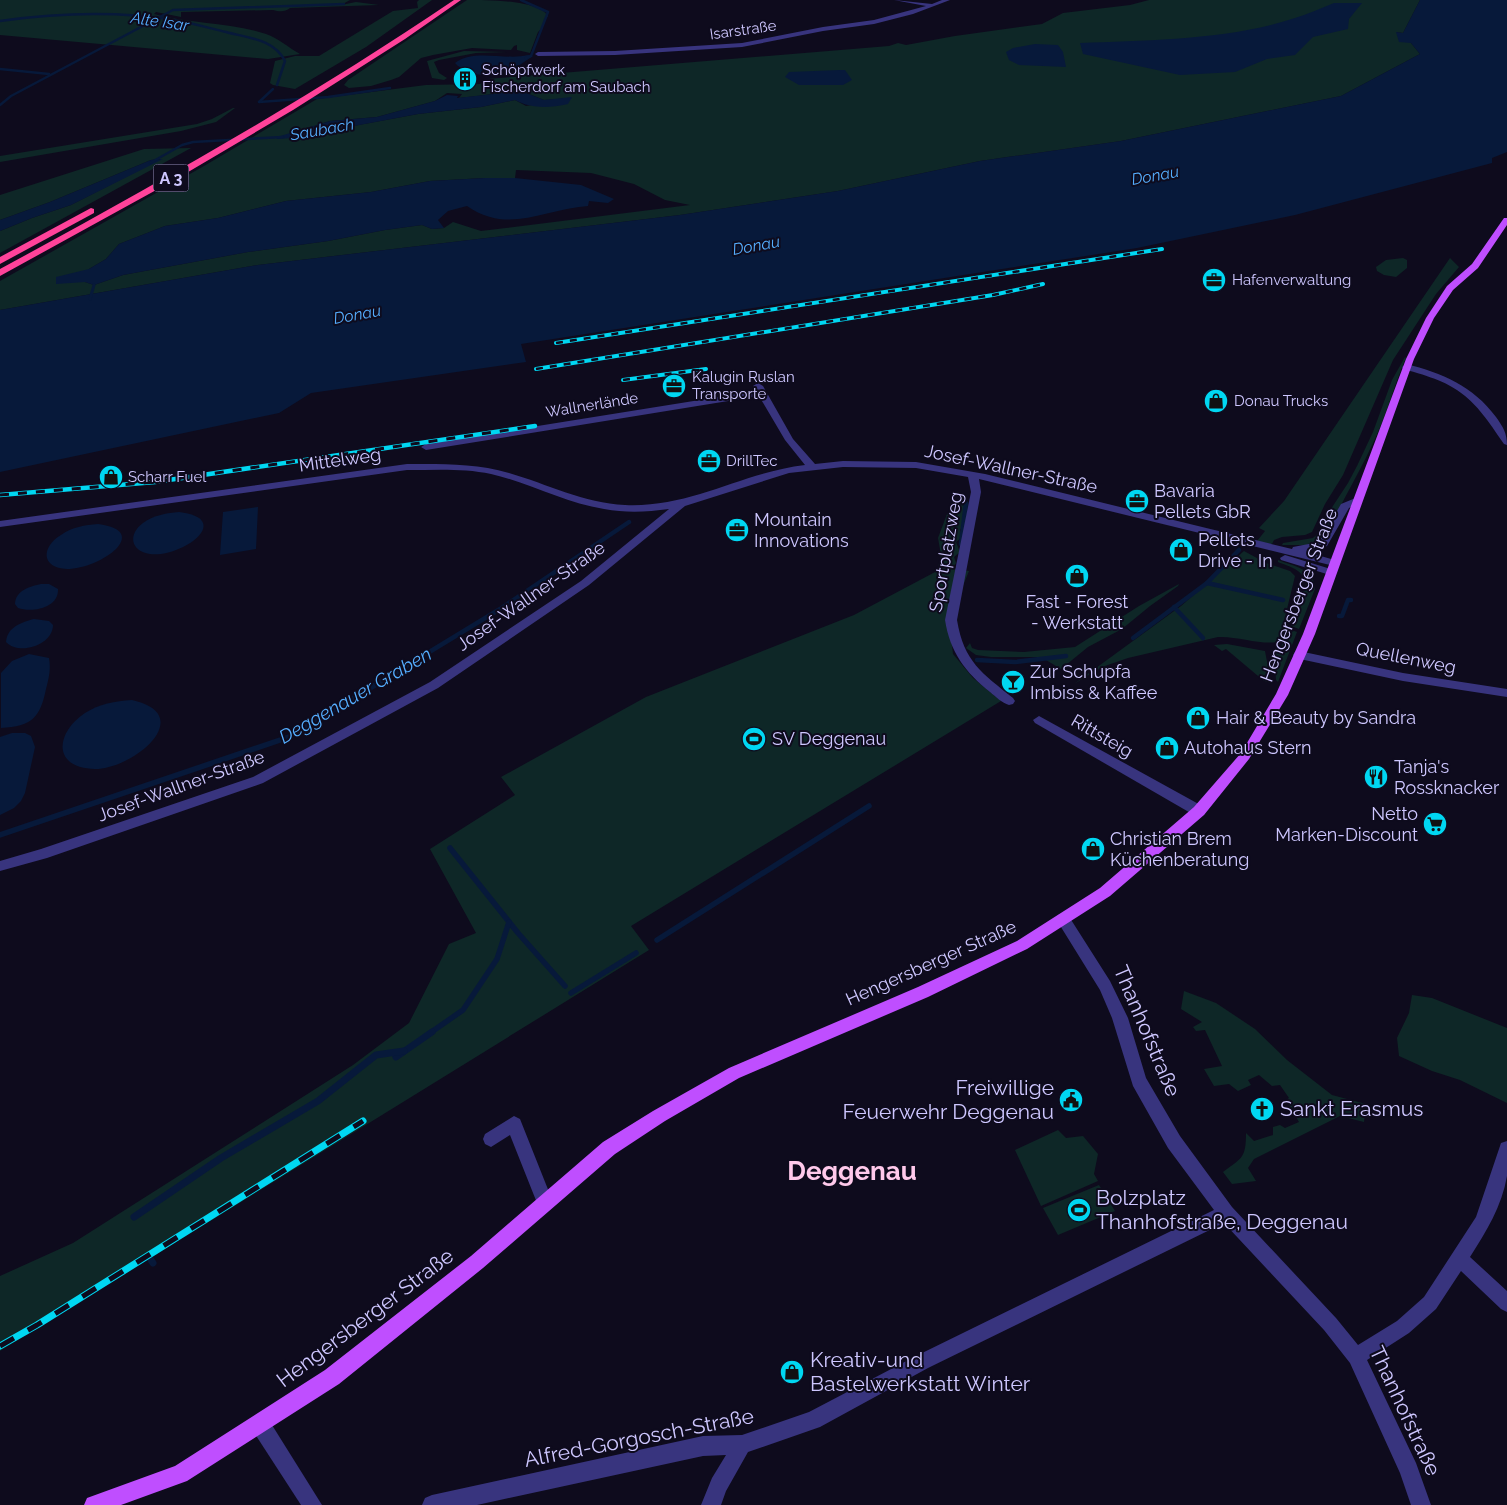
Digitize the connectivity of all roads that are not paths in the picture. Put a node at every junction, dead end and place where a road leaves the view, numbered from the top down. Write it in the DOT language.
graph roads {
  1 [pos="444,0"];
  2 [pos="458,0"];
  3 [pos="897,0"];
  4 [pos="947,0"];
  5 [pos="933,6"];
  6 [pos="406,26"];
  7 [pos="398,31"];
  8 [pos="538,54"];
  9 [pos="267,111"];
  10 [pos="99,206"];
  11 [pos="1507,220"];
  12 [pos="0,261"];
  13 [pos="0,273"];
  14 [pos="1406,367"];
  15 [pos="1507,442"];
  16 [pos="426,447"];
  17 [pos="814,468"];
  18 [pos="973,475"];
  19 [pos="1358,500"];
  20 [pos="681,504"];
  21 [pos="0,524"];
  22 [pos="1273,549"];
  23 [pos="1332,568"];
  24 [pos="1299,655"];
  25 [pos="1507,693"];
  26 [pos="1009,701"];
  27 [pos="1039,720"];
  28 [pos="1199,811"];
  29 [pos="0,866"];
  30 [pos="1063,919"];
  31 [pos="491,1140"];
  32 [pos="1507,1149"];
  33 [pos="545,1202"];
  34 [pos="1226,1213"];
  35 [pos="1458,1258"];
  36 [pos="1507,1303"];
  37 [pos="1356,1357"];
  38 [pos="260,1424"];
  39 [pos="742,1444"];
  40 [pos="94,1505"];
  41 [pos="312,1505"];
  42 [pos="432,1505"];
  43 [pos="711,1505"];
  44 [pos="1421,1505"];
  1 -- 6 [label="highway"];
  2 -- 13 [label="highway, A 3"];
  3 -- 5 [label="street"];
  4 -- 5 [label="street, Isarstraße"];
  5 -- 8 [label="street, Isarstraße"];
  7 -- 9 [label="highway"];
  10 -- 12 [label="highway"];
  11 -- 14 [label="main road, Hengersberger Straße"];
  14 -- 15 [label="street"];
  14 -- 19 [label="main road, Hengersberger Straße"];
  16 -- 17 [label="street, Wallnerlände"];
  17 -- 18 [label="street, Josef-Wallner-Straße"];
  17 -- 20 [label="street, Josef-Wallner-Straße"];
  18 -- 22 [label="street, Josef-Wallner-Straße"];
  18 -- 26 [label="street, Sportplatzweg"];
  19 -- 22 [label="street, Hengersberger Straße"];
  19 -- 23 [label="main road, Hengersberger Straße"];
  20 -- 21 [label="street, Mittelweg"];
  20 -- 29 [label="street, Josef-Wallner-Straße"];
  22 -- 23 [label="street, Josef-Wallner-Straße"];
  23 -- 24 [label="main road, Hengersberger Straße"];
  24 -- 25 [label="street, Quellenweg"];
  24 -- 28 [label="main road, Hengersberger Straße"];
  27 -- 28 [label="street, Rittsteig"];
  28 -- 30 [label="main road, Hengersberger Straße"];
  30 -- 33 [label="main road, Hengersberger Straße"];
  30 -- 34 [label="street, Thanhofstraße"];
  31 -- 33 [label="street"];
  32 -- 35 [label="street"];
  33 -- 38 [label="main road, Hengersberger Straße"];
  34 -- 37 [label="street, Thanhofstraße"];
  34 -- 39 [label="street, Alfred-Gorgosch-Straße"];
  35 -- 36 [label="street"];
  35 -- 37 [label="street"];
  37 -- 44 [label="street, Thanhofstraße"];
  38 -- 40 [label="main road, Hengersberger Straße"];
  38 -- 41 [label="street"];
  39 -- 42 [label="street, Alfred-Gorgosch-Straße"];
  39 -- 43 [label="street"];
}
